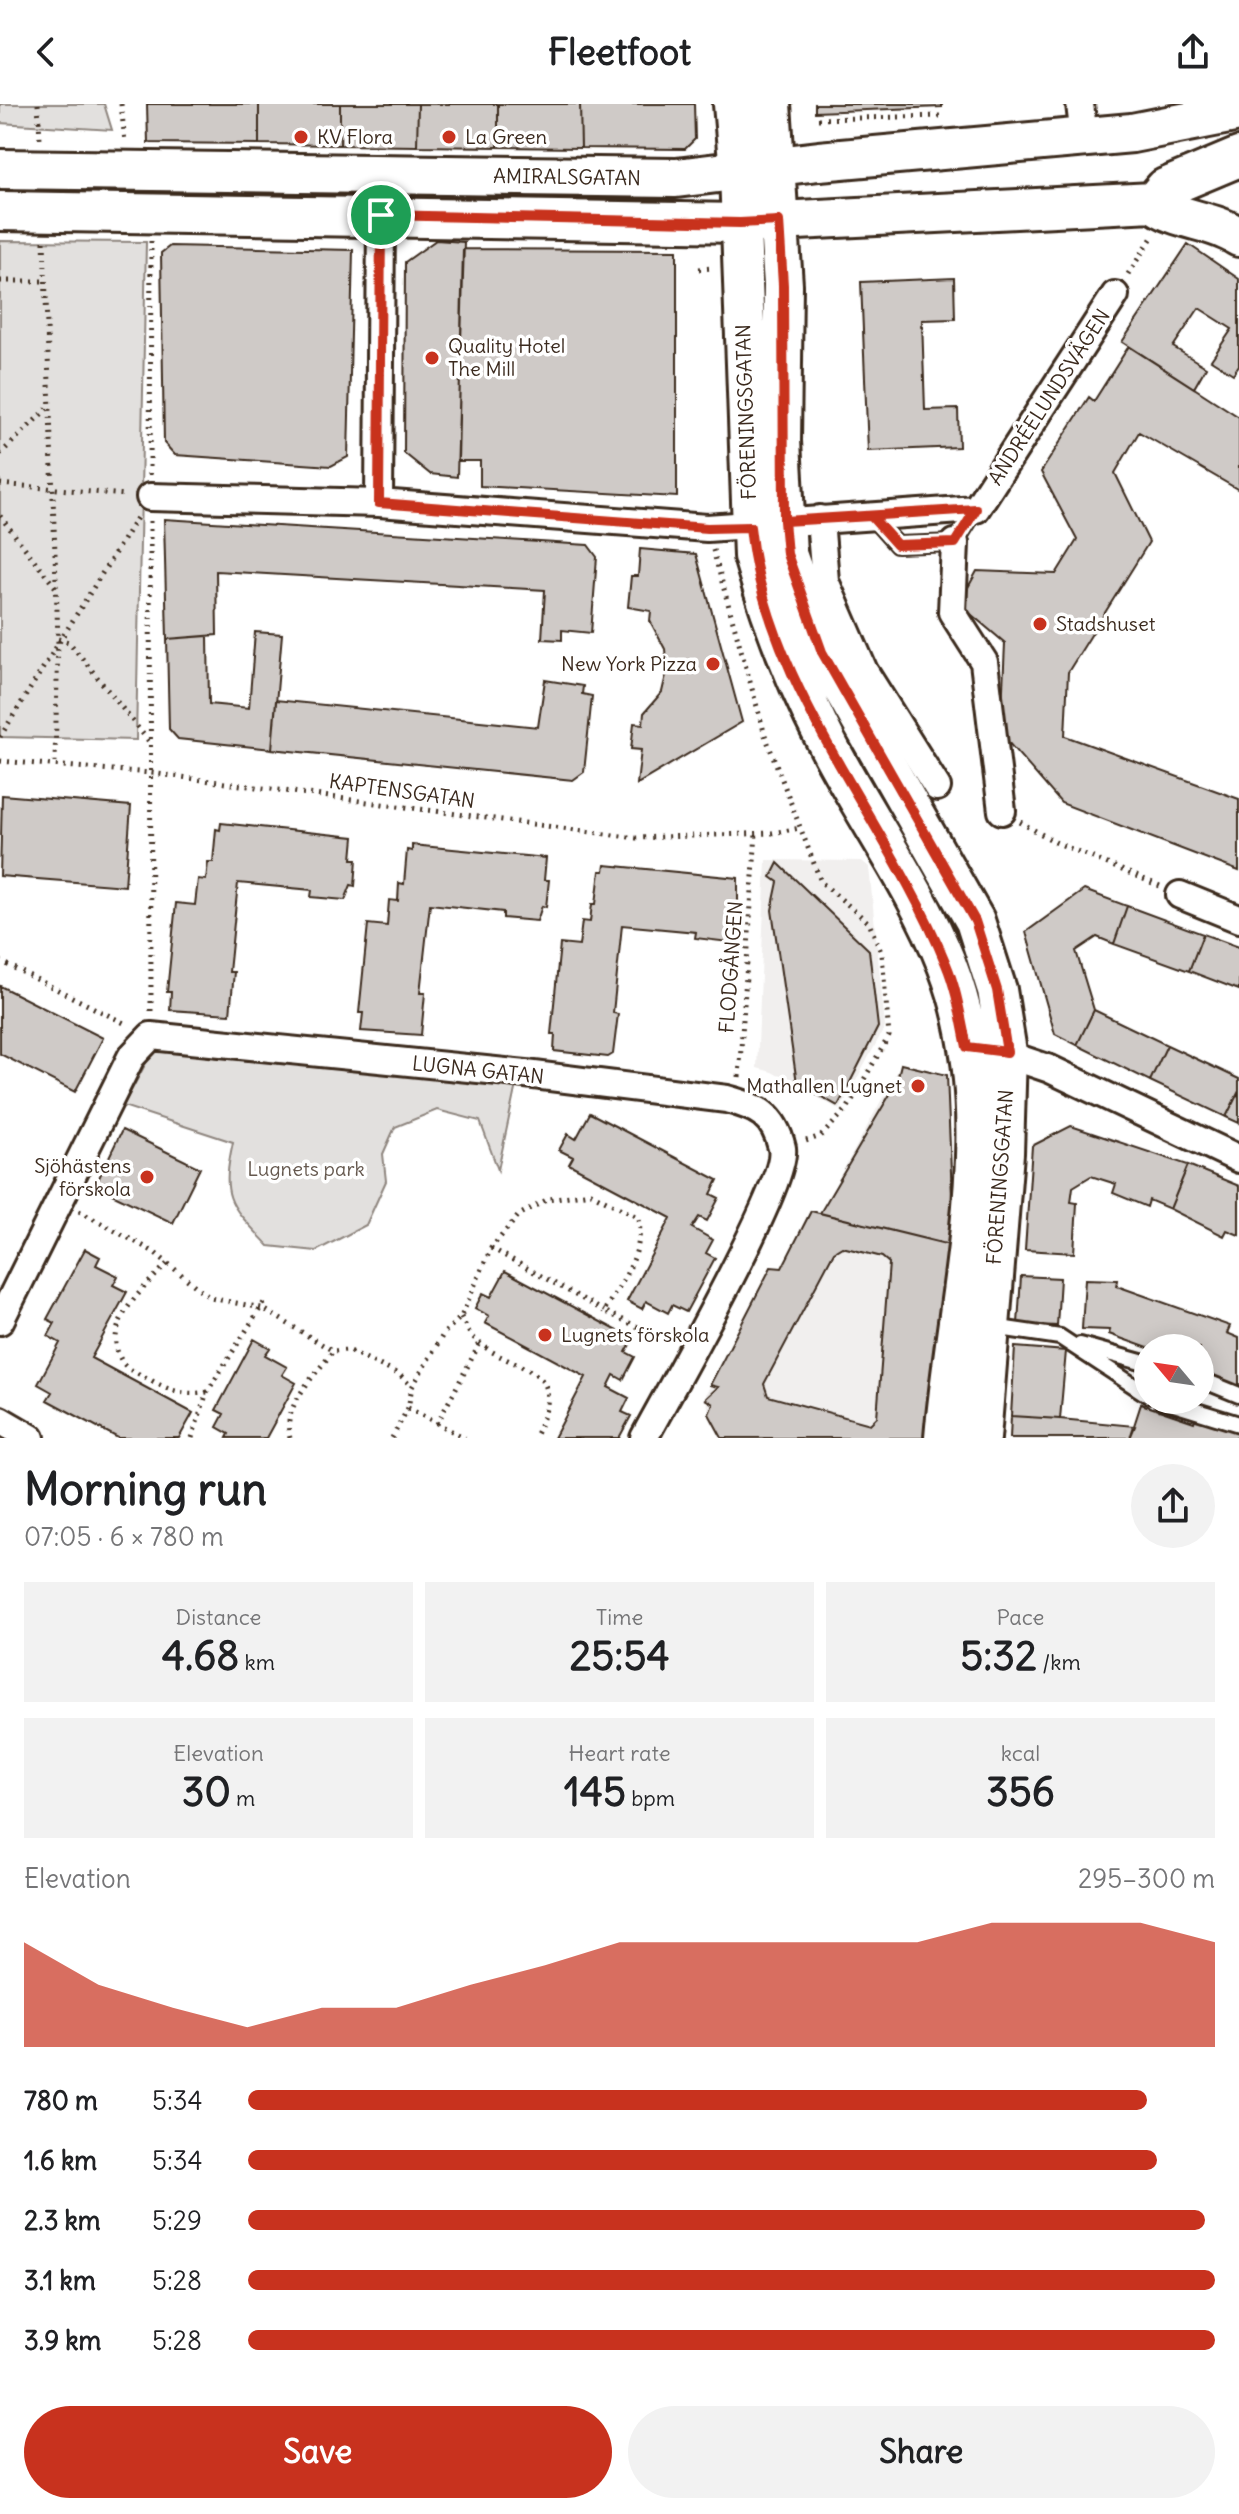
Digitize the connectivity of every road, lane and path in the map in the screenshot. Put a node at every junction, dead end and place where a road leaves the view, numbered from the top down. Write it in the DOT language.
graph roads {
  1 [pos="38,104"];
  2 [pos="121,104"];
  3 [pos="733,104"];
  4 [pos="771,104"];
  5 [pos="1239,112"];
  6 [pos="1082,121"];
  7 [pos="1132,133"];
  8 [pos="125,147"];
  9 [pos="776,167"];
  10 [pos="0,169"];
  11 [pos="44,170"];
  12 [pos="1230,170"];
  13 [pos="739,172"];
  14 [pos="1153,202"];
  15 [pos="0,211"];
  16 [pos="43,212"];
  17 [pos="381,215"];
  18 [pos="779,221"];
  19 [pos="740,223"];
  20 [pos="1239,237"];
  21 [pos="0,281"];
  22 [pos="46,281"];
  23 [pos="1115,295"];
  24 [pos="50,406"];
  25 [pos="0,454"];
  26 [pos="0,484"];
  27 [pos="52,490"];
  28 [pos="150,497"];
  29 [pos="379,503"];
  30 [pos="976,509"];
  31 [pos="0,516"];
  32 [pos="871,516"];
  33 [pos="785,522"];
  34 [pos="707,528"];
  35 [pos="955,543"];
  36 [pos="56,588"];
  37 [pos="58,639"];
  38 [pos="0,737"];
  39 [pos="151,744"];
  40 [pos="0,761"];
  41 [pos="55,763"];
  42 [pos="151,773"];
  43 [pos="937,787"];
  44 [pos="1002,811"];
  45 [pos="800,828"];
  46 [pos="756,833"];
  47 [pos="1180,895"];
  48 [pos="1239,919"];
  49 [pos="0,961"];
  50 [pos="151,1036"];
  51 [pos="967,1047"];
  52 [pos="1007,1052"];
  53 [pos="738,1102"];
  54 [pos="783,1151"];
  55 [pos="1239,1159"];
  56 [pos="61,1201"];
  57 [pos="491,1248"];
  58 [pos="167,1264"];
  59 [pos="265,1301"];
  60 [pos="262,1308"];
  61 [pos="604,1311"];
  62 [pos="461,1317"];
  63 [pos="0,1321"];
  64 [pos="989,1326"];
  65 [pos="1068,1342"];
  66 [pos="480,1343"];
  67 [pos="333,1351"];
  68 [pos="690,1352"];
  69 [pos="1134,1360"];
  70 [pos="1214,1385"];
  71 [pos="1134,1386"];
  72 [pos="412,1387"];
  73 [pos="207,1392"];
  74 [pos="1239,1395"];
  75 [pos="408,1408"];
  76 [pos="1206,1414"];
  77 [pos="0,1420"];
  78 [pos="437,1424"];
  79 [pos="1239,1424"];
  80 [pos="31,1438"];
  81 [pos="192,1438"];
  82 [pos="290,1438"];
  83 [pos="392,1438"];
  84 [pos="465,1438"];
  85 [pos="534,1438"];
  86 [pos="644,1438"];
  87 [pos="944,1438"];
  88 [pos="981,1438"];
  1 -- 11 [label="path"];
  2 -- 8 [label="path"];
  3 -- 13 [label="street, FÖRENINGSGATAN"];
  4 -- 9 [label="street, FÖRENINGSGATAN"];
  5 -- 7 [label="street, AMIRALSGATAN"];
  6 -- 7 [label="street, AMIRALSGATAN"];
  6 -- 9 [label="street, AMIRALSGATAN"];
  7 -- 12 [label="street, AMIRALSGATAN"];
  9 -- 13 [label="street, AMIRALSGATAN"];
  9 -- 18 [label="street, FÖRENINGSGATAN"];
  10 -- 11 [label="street, AMIRALSGATAN"];
  11 -- 13 [label="street, AMIRALSGATAN"];
  12 -- 14 [label="street, AMIRALSGATAN"];
  13 -- 19 [label="street, FÖRENINGSGATAN"];
  14 -- 18 [label="street, AMIRALSGATAN"];
  14 -- 20 [label="street"];
  14 -- 23 [label="path"];
  15 -- 16 [label="street, AMIRALSGATAN"];
  16 -- 17 [label="street, AMIRALSGATAN"];
  16 -- 22 [label="path"];
  17 -- 19 [label="street, AMIRALSGATAN"];
  17 -- 29 [label="street"];
  18 -- 19 [label="street, AMIRALSGATAN"];
  18 -- 33 [label="street, FÖRENINGSGATAN"];
  19 -- 33 [label="street, FÖRENINGSGATAN"];
  21 -- 22 [label="path"];
  22 -- 24 [label="path"];
  23 -- 30 [label="street, ANDRÉELUNDSVÄGEN"];
  24 -- 25 [label="path"];
  24 -- 27 [label="path"];
  26 -- 27 [label="path"];
  27 -- 28 [label="path"];
  27 -- 36 [label="path"];
  28 -- 29 [label="street"];
  28 -- 37 [label="path"];
  29 -- 34 [label="street"];
  30 -- 32 [label="street"];
  30 -- 35 [label="lane"];
  31 -- 36 [label="path"];
  32 -- 33 [label="street"];
  32 -- 35 [label="lane"];
  33 -- 34 [label="street"];
  33 -- 43 [label="street"];
  33 -- 51 [label="street, FÖRENINGSGATAN"];
  33 -- 52 [label="street, FÖRENINGSGATAN"];
  34 -- 45 [label="path"];
  35 -- 44 [label="street"];
  36 -- 37 [label="path"];
  37 -- 38 [label="path"];
  37 -- 39 [label="path"];
  37 -- 41 [label="path"];
  40 -- 41 [label="path, KAPTENSGATAN"];
  41 -- 42 [label="path, KAPTENSGATAN"];
  42 -- 46 [label="path, KAPTENSGATAN"];
  42 -- 50 [label="path"];
  44 -- 47 [label="path"];
  45 -- 46 [label="path, KAPTENSGATAN"];
  45 -- 54 [label="path"];
  46 -- 53 [label="path, FLODGÅNGEN"];
  47 -- 48 [label="street"];
  49 -- 50 [label="path"];
  50 -- 53 [label="street, LUGNA GATAN"];
  50 -- 56 [label="street"];
  51 -- 52 [label="street"];
  51 -- 87 [label="street, FÖRENINGSGATAN"];
  52 -- 55 [label="street"];
  52 -- 64 [label="street, FÖRENINGSGATAN"];
  53 -- 54 [label="street, LUGNA GATAN"];
  54 -- 68 [label="street"];
  56 -- 58 [label="path"];
  56 -- 63 [label="street"];
  57 -- 61 [label="path"];
  57 -- 61 [label="path"];
  57 -- 62 [label="path"];
  58 -- 60 [label="path"];
  58 -- 73 [label="path"];
  59 -- 60 [label="path"];
  60 -- 67 [label="path"];
  60 -- 73 [label="path"];
  61 -- 68 [label="path"];
  62 -- 66 [label="path"];
  62 -- 72 [label="path"];
  64 -- 65 [label="lane"];
  64 -- 88 [label="street, FÖRENINGSGATAN"];
  65 -- 69 [label="lane"];
  65 -- 71 [label="lane"];
  66 -- 78 [label="path"];
  66 -- 85 [label="path"];
  67 -- 72 [label="path"];
  67 -- 82 [label="path"];
  68 -- 86 [label="street"];
  70 -- 74 [label="lane"];
  72 -- 75 [label="path"];
  73 -- 81 [label="path"];
  75 -- 78 [label="path"];
  75 -- 83 [label="path"];
  76 -- 79 [label="lane"];
  77 -- 80 [label="street"];
  78 -- 84 [label="path"];
}
